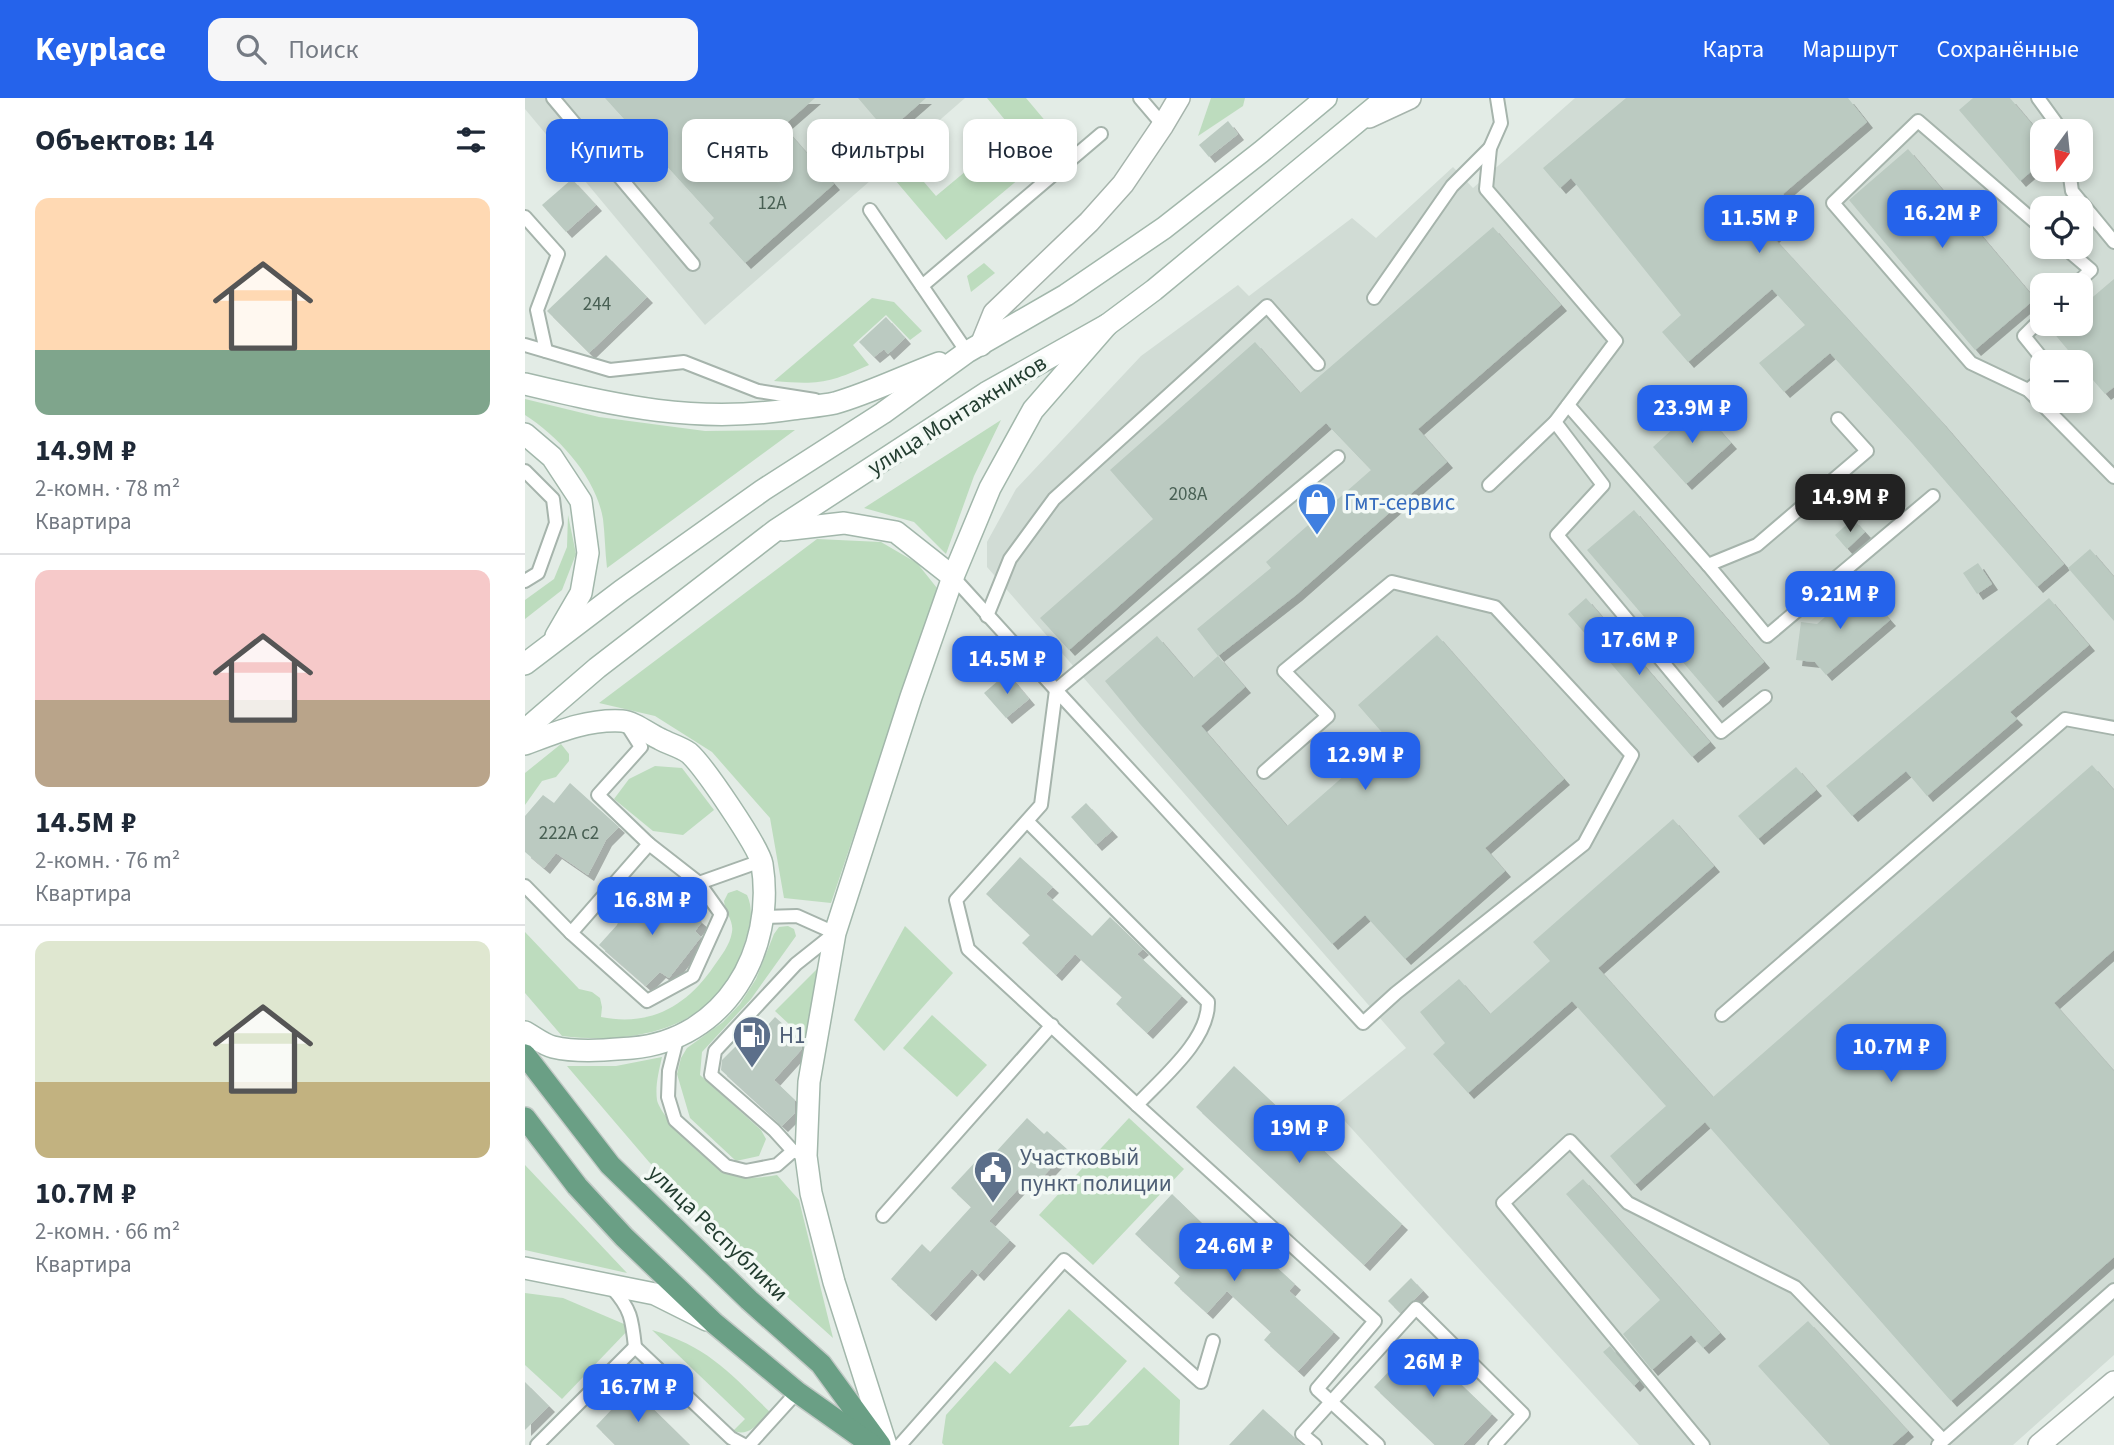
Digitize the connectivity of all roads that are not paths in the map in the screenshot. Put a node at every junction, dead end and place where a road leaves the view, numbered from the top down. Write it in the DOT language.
graph roads {
  1 [pos="553,98"];
  2 [pos="1140,98"];
  3 [pos="1179,98"];
  4 [pos="1326,98"];
  5 [pos="1386,98"];
  6 [pos="1410,98"];
  7 [pos="1497,98"];
  8 [pos="2038,98"];
  9 [pos="2053,119"];
  10 [pos="1354,124"];
  11 [pos="1163,125"];
  12 [pos="1101,134"];
  13 [pos="1490,148"];
  14 [pos="2071,182"];
  15 [pos="870,211"];
  16 [pos="525,217"];
  17 [pos="2030,218"];
  18 [pos="2114,242"];
  19 [pos="2078,259"];
  20 [pos="693,264"];
  21 [pos="2088,273"];
  22 [pos="922,286"];
  23 [pos="1374,298"];
  24 [pos="1107,325"];
  25 [pos="2030,330"];
  26 [pos="525,345"];
  27 [pos="974,348"];
  28 [pos="2035,350"];
  29 [pos="545,351"];
  30 [pos="1318,364"];
  31 [pos="525,384"];
  32 [pos="2028,390"];
  33 [pos="833,403"];
  34 [pos="1568,405"];
  35 [pos="1838,419"];
  36 [pos="1555,422"];
  37 [pos="525,434"];
  38 [pos="1338,457"];
  39 [pos="526,473"];
  40 [pos="2114,477"];
  41 [pos="1489,485"];
  42 [pos="1933,496"];
  43 [pos="776,530"];
  44 [pos="1708,565"];
  45 [pos="953,577"];
  46 [pos="525,581"];
  47 [pos="987,616"];
  48 [pos="551,644"];
  49 [pos="525,664"];
  50 [pos="1056,690"];
  51 [pos="1765,697"];
  52 [pos="624,721"];
  53 [pos="2114,728"];
  54 [pos="525,730"];
  55 [pos="525,744"];
  56 [pos="1264,772"];
  57 [pos="1028,822"];
  58 [pos="649,844"];
  59 [pos="761,861"];
  60 [pos="699,883"];
  61 [pos="525,886"];
  62 [pos="764,917"];
  63 [pos="571,933"];
  64 [pos="835,933"];
  65 [pos="1722,1015"];
  66 [pos="1052,1025"];
  67 [pos="525,1032"];
  68 [pos="677,1039"];
  69 [pos="525,1055"];
  70 [pos="1137,1105"];
  71 [pos="525,1118"];
  72 [pos="799,1153"];
  73 [pos="883,1216"];
  74 [pos="525,1268"];
  75 [pos="608,1283"];
  76 [pos="2114,1290"];
  77 [pos="714,1323"];
  78 [pos="1213,1341"];
  79 [pos="635,1347"];
  80 [pos="2114,1381"];
  81 [pos="797,1392"];
  82 [pos="1331,1402"];
  83 [pos="1940,1443"];
  84 [pos="537,1445"];
  85 [pos="746,1445"];
  86 [pos="872,1445"];
  87 [pos="880,1445"];
  88 [pos="885,1445"];
  89 [pos="900,1445"];
  90 [pos="1315,1445"];
  91 [pos="1378,1445"];
  92 [pos="1495,1445"];
  93 [pos="1703,1445"];
  94 [pos="2039,1445"];
  1 -- 20 [label="lane"];
  2 -- 11 [label="lane"];
  3 -- 11 [label="main road"];
  4 -- 27 [label="main road, улица Монтажников"];
  5 -- 10 [label="main road, улица Монтажников"];
  6 -- 10 [label="main road"];
  7 -- 13 [label="lane"];
  8 -- 9 [label="lane"];
  10 -- 24 [label="main road, улица Монтажников"];
  11 -- 27 [label="main road"];
  12 -- 22 [label="lane"];
  13 -- 23 [label="lane"];
  13 -- 34 [label="lane"];
  14 -- 18 [label="lane"];
  15 -- 22 [label="lane"];
  16 -- 29 [label="lane"];
  17 -- 32 [label="lane"];
  19 -- 21 [label="lane"];
  22 -- 27 [label="lane"];
  24 -- 43 [label="main road, улица Монтажников"];
  24 -- 45 [label="main road"];
  25 -- 28 [label="lane"];
  26 -- 29 [label="lane"];
  27 -- 33 [label="main road"];
  27 -- 48 [label="main road, улица Монтажников"];
  29 -- 33 [label="lane"];
  30 -- 47 [label="lane"];
  31 -- 33 [label="main road"];
  32 -- 40 [label="lane"];
  34 -- 36 [label="lane"];
  34 -- 44 [label="lane"];
  35 -- 44 [label="lane"];
  36 -- 41 [label="lane"];
  36 -- 51 [label="lane"];
  37 -- 48 [label="main road"];
  38 -- 50 [label="lane"];
  39 -- 46 [label="lane"];
  42 -- 44 [label="lane"];
  43 -- 45 [label="main road"];
  43 -- 54 [label="main road, улица Монтажников"];
  45 -- 47 [label="lane"];
  45 -- 64 [label="main road"];
  47 -- 50 [label="lane"];
  48 -- 49 [label="main road, улица Монтажников"];
  50 -- 56 [label="lane"];
  50 -- 57 [label="lane"];
  52 -- 55 [label="main road"];
  52 -- 58 [label="lane"];
  52 -- 59 [label="main road"];
  53 -- 65 [label="lane"];
  57 -- 66 [label="lane"];
  57 -- 70 [label="lane"];
  58 -- 60 [label="lane"];
  58 -- 63 [label="lane"];
  59 -- 60 [label="lane"];
  59 -- 62 [label="main road"];
  60 -- 63 [label="lane"];
  61 -- 63 [label="lane"];
  62 -- 64 [label="lane"];
  62 -- 68 [label="main road"];
  64 -- 72 [label="main road"];
  64 -- 72 [label="lane"];
  66 -- 70 [label="lane"];
  66 -- 73 [label="lane"];
  67 -- 68 [label="main road"];
  68 -- 72 [label="lane"];
  69 -- 87 [label="main road, улица Республики"];
  70 -- 82 [label="lane"];
  71 -- 77 [label="main road"];
  72 -- 88 [label="main road"];
  74 -- 75 [label="main road"];
  75 -- 77 [label="main road"];
  75 -- 79 [label="lane"];
  76 -- 83 [label="lane"];
  77 -- 81 [label="main road"];
  78 -- 89 [label="lane"];
  79 -- 84 [label="lane"];
  79 -- 85 [label="lane"];
  80 -- 94 [label="main road"];
  81 -- 85 [label="lane"];
  81 -- 86 [label="main road"];
  82 -- 90 [label="lane"];
  82 -- 91 [label="lane"];
  82 -- 92 [label="lane"];
  83 -- 93 [label="lane"];
}
